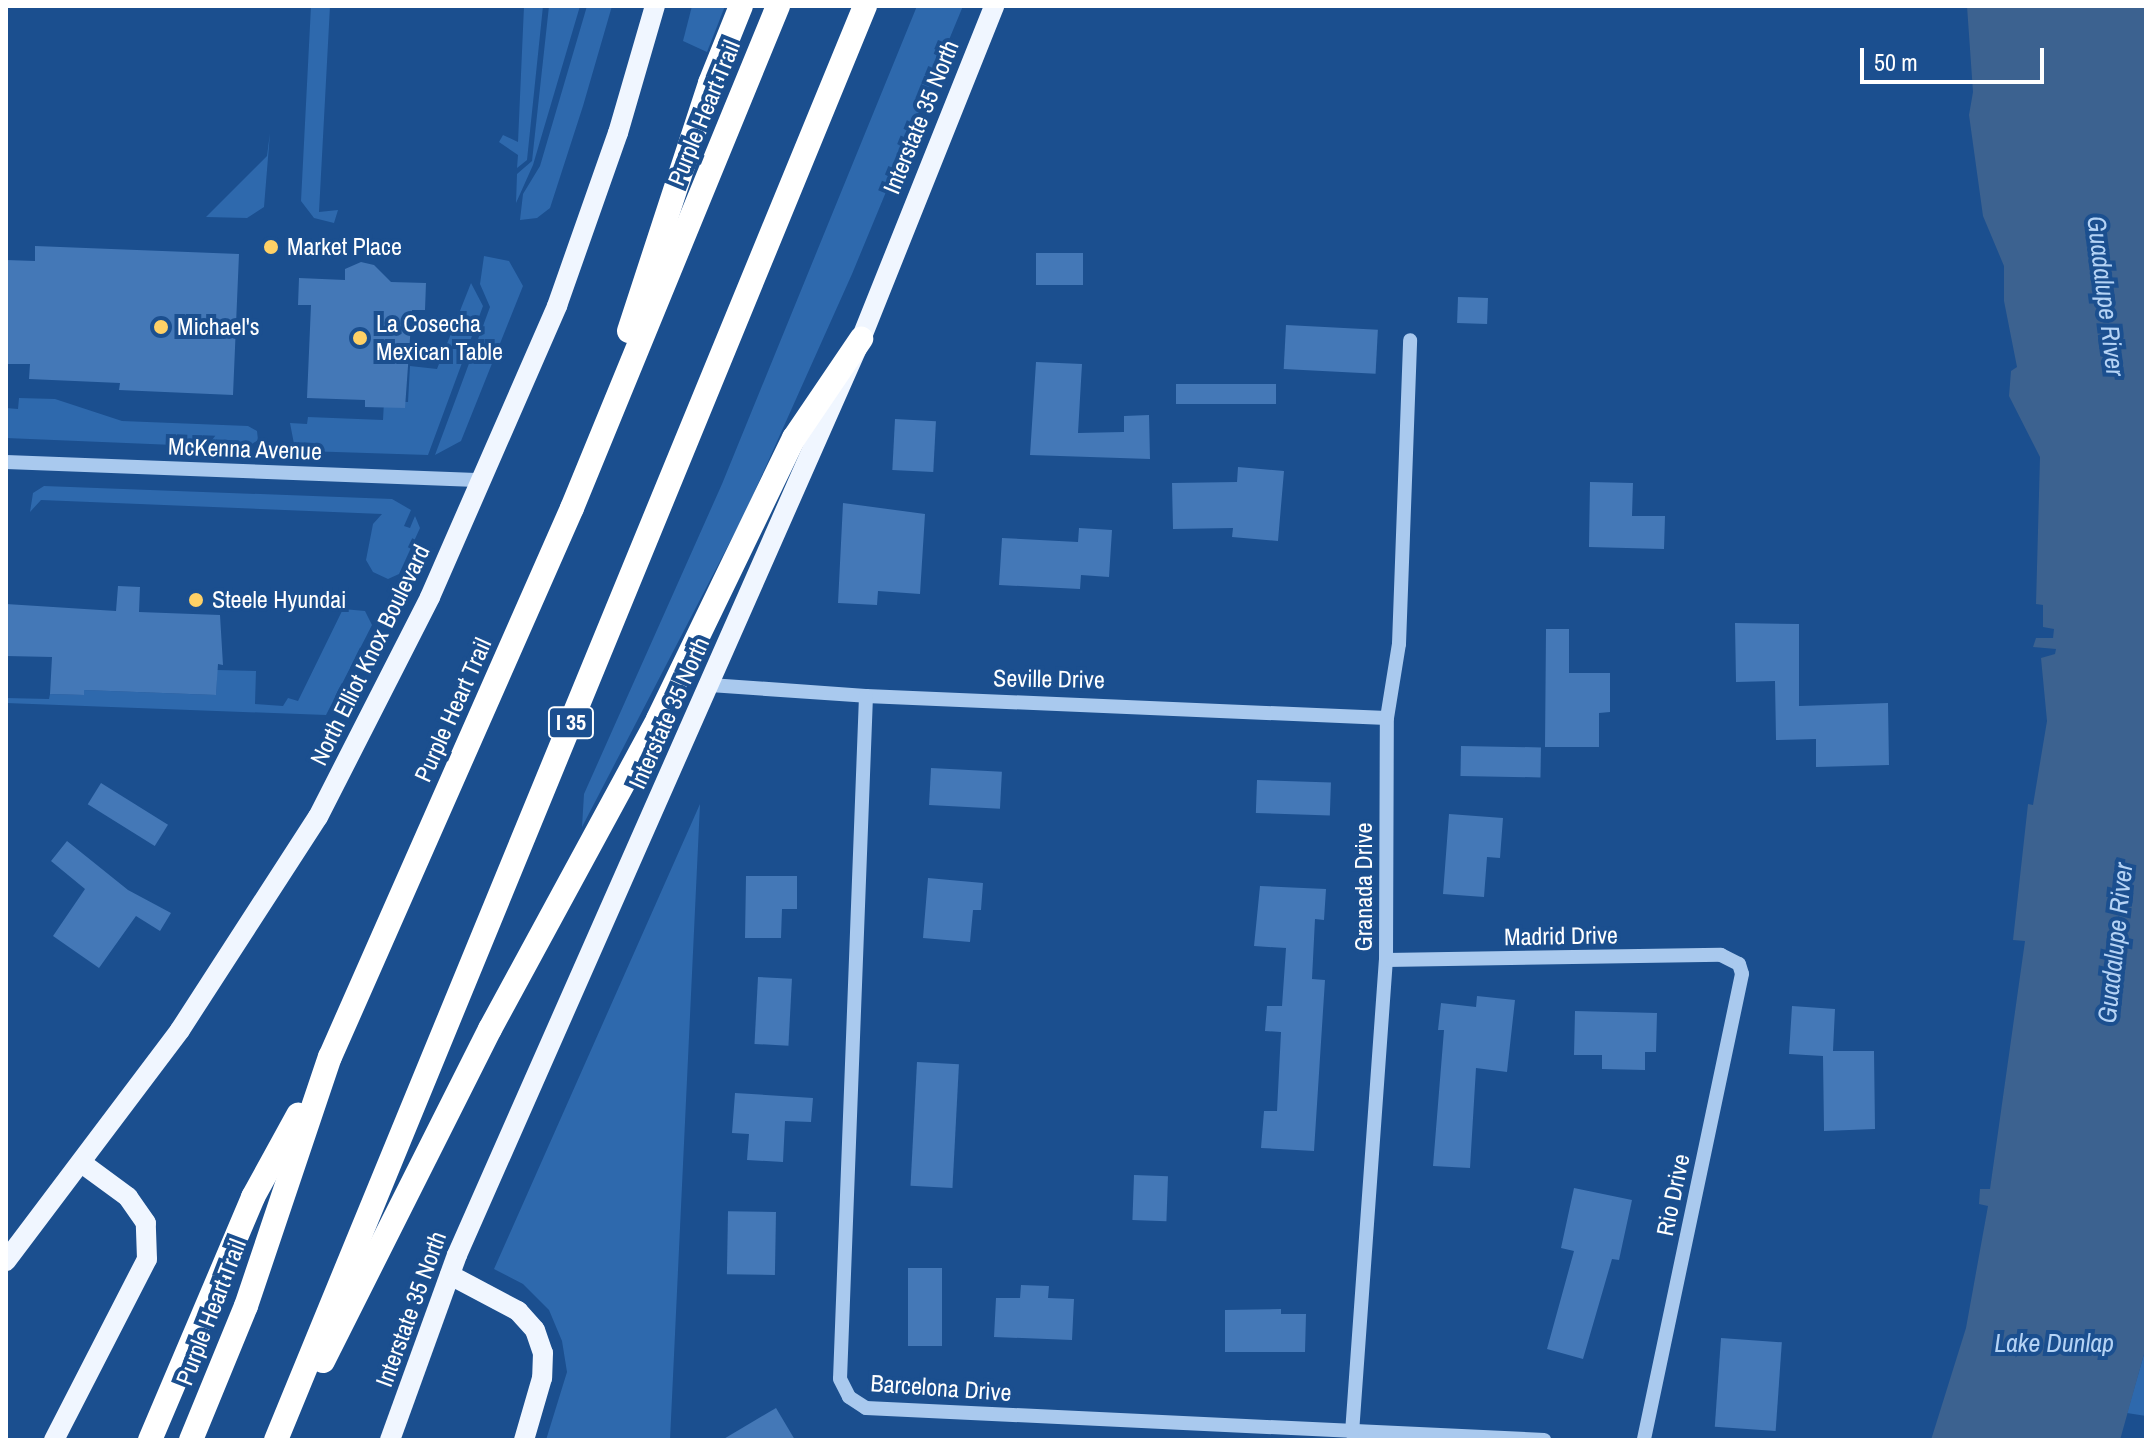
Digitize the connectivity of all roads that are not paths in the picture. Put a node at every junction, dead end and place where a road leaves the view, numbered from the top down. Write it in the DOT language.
graph roads {
  1 [pos="655,6"];
  2 [pos="741,6"];
  3 [pos="778,6"];
  4 [pos="865,6"];
  5 [pos="994,6"];
  6 [pos="861,339"];
  7 [pos="1410,340"];
  8 [pos="6,462"];
  9 [pos="483,480"];
  10 [pos="572,508"];
  11 [pos="710,685"];
  12 [pos="866,696"];
  13 [pos="1387,718"];
  14 [pos="1386,960"];
  15 [pos="1736,960"];
  16 [pos="330,1057"];
  17 [pos="83,1164"];
  18 [pos="6,1261"];
  19 [pos="450,1275"];
  20 [pos="1352,1433"];
  21 [pos="54,1440"];
  22 [pos="150,1440"];
  23 [pos="191,1440"];
  24 [pos="278,1440"];
  25 [pos="390,1440"];
  26 [pos="524,1440"];
  27 [pos="1544,1440"];
  28 [pos="1644,1440"];
  1 -- 9 [label="main road, North Elliot Knox Boulevard"];
  2 -- 10 [label="highway"];
  3 -- 10 [label="highway, Purple Heart Trail"];
  4 -- 24 [label="highway, I 35"];
  5 -- 6 [label="main road, Interstate 35 North"];
  6 -- 11 [label="main road, Interstate 35 North"];
  6 -- 24 [label="highway"];
  7 -- 13 [label="street, Granada Drive"];
  8 -- 9 [label="street, McKenna Avenue"];
  9 -- 17 [label="main road, North Elliot Knox Boulevard"];
  10 -- 16 [label="highway, Purple Heart Trail"];
  11 -- 12 [label="street, Seville Drive"];
  11 -- 19 [label="main road, Interstate 35 North"];
  12 -- 13 [label="street, Seville Drive"];
  12 -- 20 [label="street, Barcelona Drive"];
  13 -- 14 [label="street, Granada Drive"];
  14 -- 15 [label="street, Madrid Drive"];
  14 -- 20 [label="street, Granada Drive"];
  15 -- 28 [label="street, Rio Drive"];
  16 -- 22 [label="highway"];
  16 -- 23 [label="highway, Purple Heart Trail"];
  17 -- 18 [label="main road, North Elliot Knox Boulevard"];
  17 -- 21 [label="main road"];
  19 -- 25 [label="main road, Interstate 35 North"];
  19 -- 26 [label="main road"];
  20 -- 27 [label="street, Barcelona Drive"];
}
